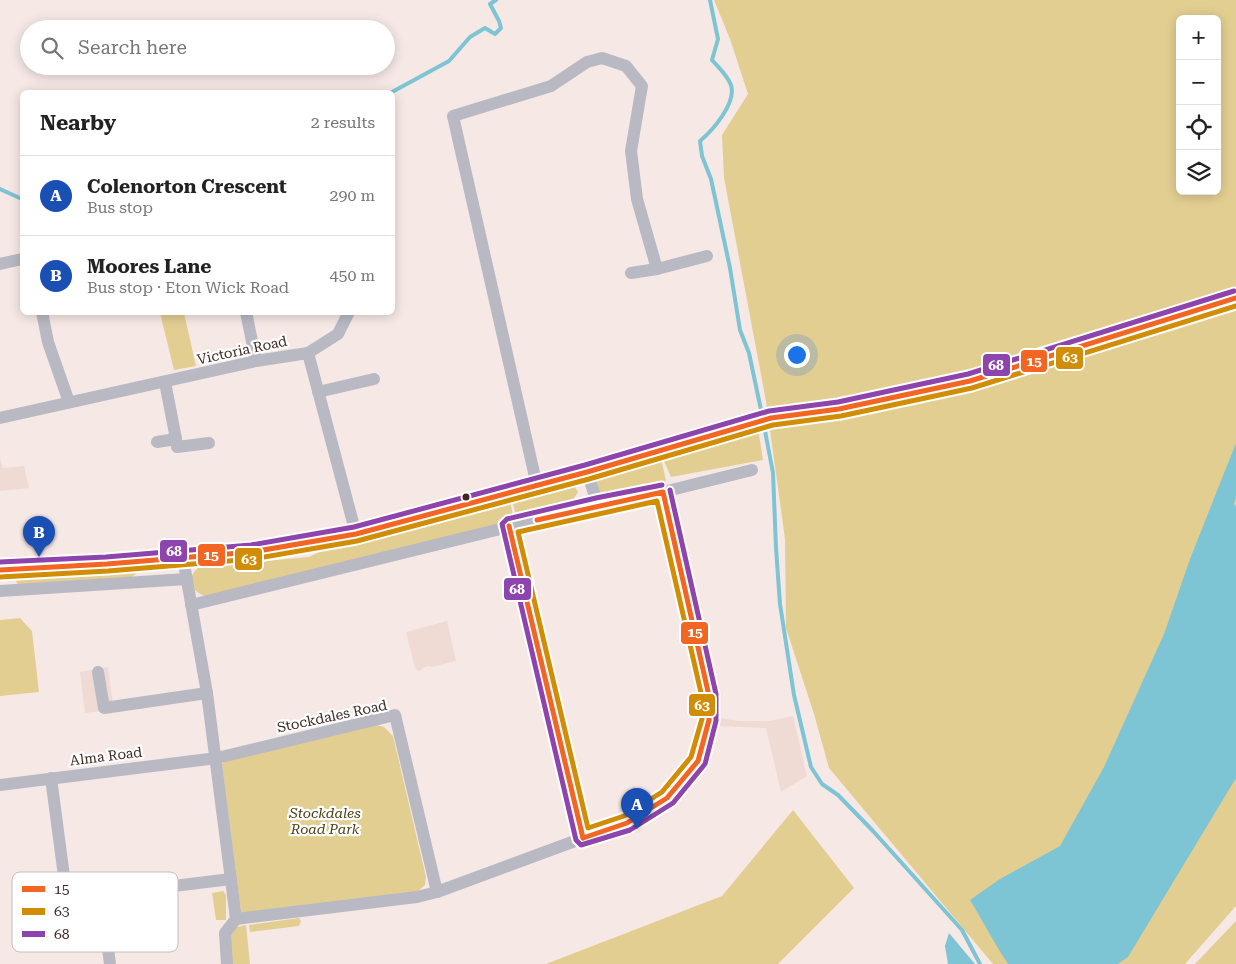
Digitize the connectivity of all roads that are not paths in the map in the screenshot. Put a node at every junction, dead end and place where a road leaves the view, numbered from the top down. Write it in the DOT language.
graph roads {
  1 [pos="706,256"];
  2 [pos="20,259"];
  3 [pos="0,264"];
  4 [pos="657,269"];
  5 [pos="631,273"];
  6 [pos="1236,298"];
  7 [pos="43,315"];
  8 [pos="247,315"];
  9 [pos="348,315"];
  10 [pos="308,353"];
  11 [pos="256,361"];
  12 [pos="374,379"];
  13 [pos="165,382"];
  14 [pos="318,392"];
  15 [pos="69,402"];
  16 [pos="0,418"];
  17 [pos="176,438"];
  18 [pos="158,442"];
  19 [pos="209,443"];
  20 [pos="752,470"];
  21 [pos="588,472"];
  22 [pos="538,486"];
  23 [pos="664,497"];
  24 [pos="598,505"];
  25 [pos="509,526"];
  26 [pos="356,534"];
  27 [pos="182,558"];
  28 [pos="0,570"];
  29 [pos="187,579"];
  30 [pos="0,591"];
  31 [pos="191,605"];
  32 [pos="98,672"];
  33 [pos="208,693"];
  34 [pos="216,758"];
  35 [pos="51,778"];
  36 [pos="0,785"];
  37 [pos="583,838"];
  38 [pos="63,872"];
  39 [pos="230,879"];
  40 [pos="178,886"];
  41 [pos="438,892"];
  42 [pos="236,919"];
  43 [pos="227,964"];
  1 -- 4 [label="street"];
  2 -- 3 [label="street"];
  4 -- 5 [label="street"];
  4 -- 22 [label="street"];
  6 -- 21 [label="main road"];
  7 -- 15 [label="street"];
  8 -- 11 [label="street"];
  9 -- 10 [label="street"];
  10 -- 11 [label="street, Victoria Road"];
  10 -- 14 [label="street, Victoria Road"];
  11 -- 13 [label="street, Victoria Road"];
  12 -- 14 [label="street"];
  13 -- 15 [label="street, Victoria Road"];
  13 -- 17 [label="street"];
  14 -- 26 [label="street, Victoria Road"];
  15 -- 16 [label="street, Victoria Road"];
  17 -- 18 [label="street"];
  17 -- 19 [label="street"];
  20 -- 23 [label="street"];
  21 -- 22 [label="main road"];
  21 -- 24 [label="street"];
  22 -- 26 [label="main road"];
  23 -- 24 [label="street"];
  23 -- 37 [label="street"];
  24 -- 25 [label="street"];
  25 -- 31 [label="street"];
  25 -- 37 [label="street"];
  26 -- 27 [label="main road"];
  27 -- 28 [label="main road"];
  27 -- 29 [label="street"];
  29 -- 30 [label="street"];
  29 -- 31 [label="street"];
  31 -- 33 [label="street"];
  32 -- 33 [label="street"];
  33 -- 34 [label="street"];
  34 -- 35 [label="street, Alma Road"];
  34 -- 39 [label="street"];
  34 -- 41 [label="street, Stockdales Road"];
  35 -- 36 [label="street, Alma Road"];
  35 -- 38 [label="street"];
  37 -- 41 [label="street"];
  39 -- 40 [label="street"];
  39 -- 42 [label="street"];
  41 -- 42 [label="street"];
  42 -- 43 [label="street"];
}
